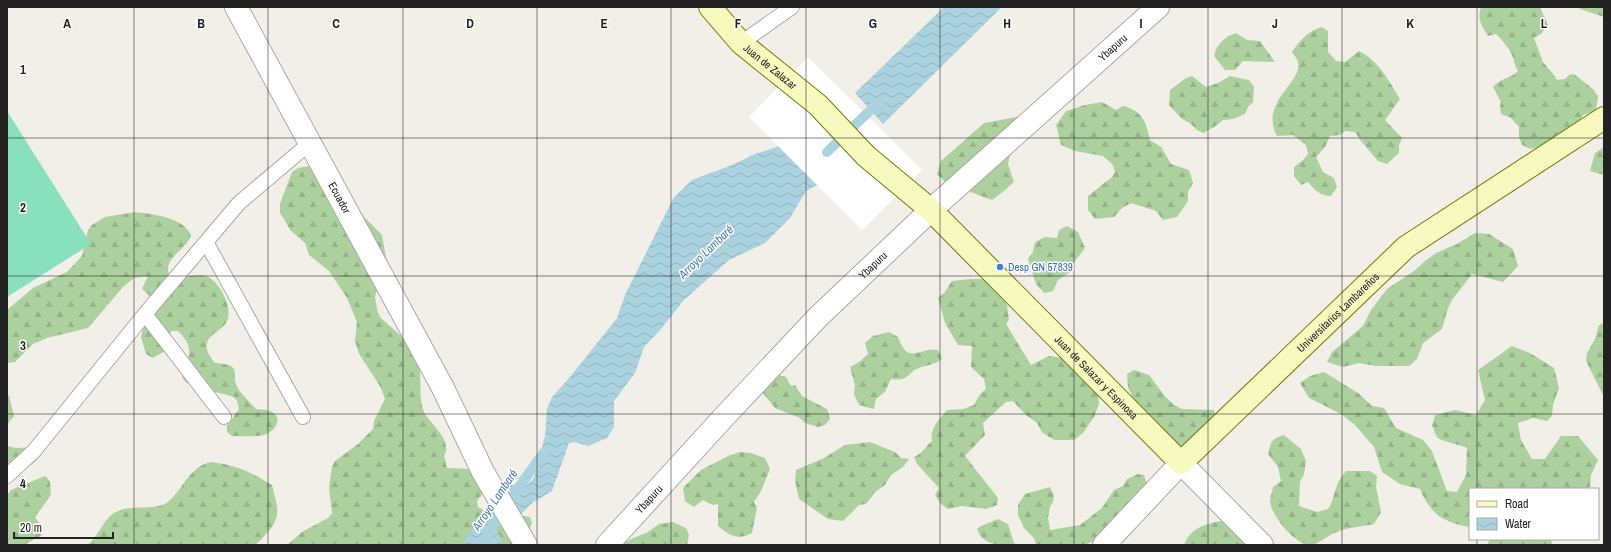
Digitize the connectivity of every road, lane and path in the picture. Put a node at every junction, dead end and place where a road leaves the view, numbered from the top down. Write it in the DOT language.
graph roads {
  1 [pos="236,7"];
  2 [pos="710,7"];
  3 [pos="792,7"];
  4 [pos="1158,7"];
  5 [pos="741,43"];
  6 [pos="1604,118"];
  7 [pos="310,143"];
  8 [pos="931,210"];
  9 [pos="206,242"];
  10 [pos="145,314"];
  11 [pos="224,417"];
  12 [pos="304,417"];
  13 [pos="1181,463"];
  14 [pos="7,476"];
  15 [pos="526,545"];
  16 [pos="607,545"];
  17 [pos="1104,545"];
  18 [pos="1262,545"];
  1 -- 7 [label="street, Ecuador"];
  2 -- 5 [label="street, Juan de Zalazar"];
  3 -- 5 [label="lane"];
  4 -- 8 [label="street, Ybapuru"];
  5 -- 8 [label="street, Juan de Zalazar"];
  6 -- 13 [label="street, Universitarios Lambareños"];
  7 -- 9 [label="lane"];
  7 -- 15 [label="street, Ecuador"];
  8 -- 13 [label="street, Juan de Salazar y Espinosa"];
  8 -- 16 [label="street, Ybapuru"];
  9 -- 10 [label="lane"];
  9 -- 12 [label="lane"];
  10 -- 11 [label="lane"];
  10 -- 14 [label="lane"];
  13 -- 17 [label="street, Universitarios Lambareños"];
  13 -- 18 [label="street, Juan de Salazar y Espinosa"];
}
